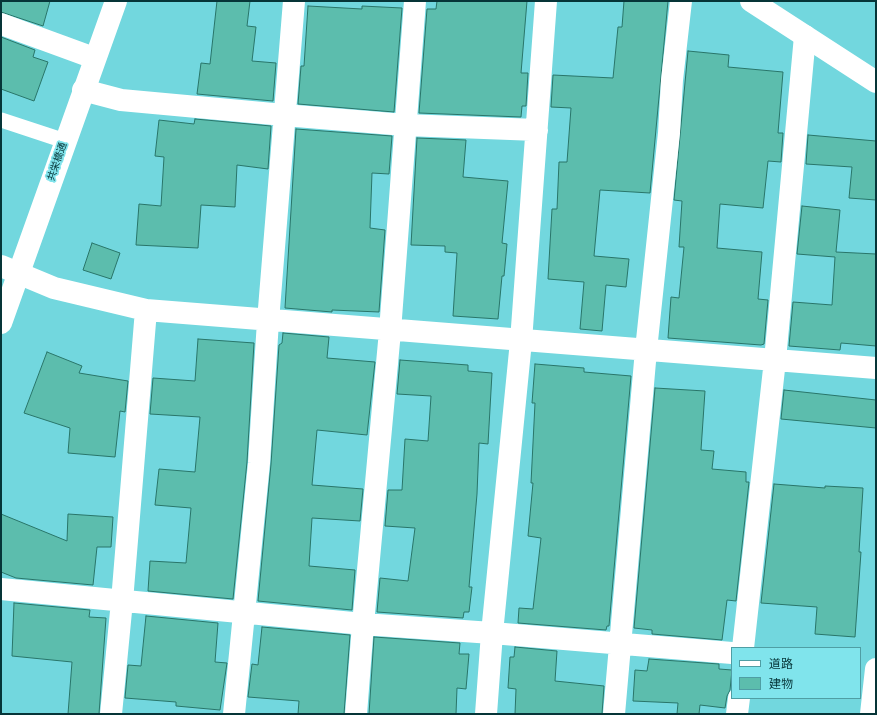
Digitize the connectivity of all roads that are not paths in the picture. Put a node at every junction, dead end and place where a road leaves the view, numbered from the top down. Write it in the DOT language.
graph roads {
  1 [pos="116,1"];
  2 [pos="294,1"];
  3 [pos="415,1"];
  4 [pos="546,1"];
  5 [pos="682,1"];
  6 [pos="751,1"];
  7 [pos="1,24"];
  8 [pos="805,36"];
  9 [pos="94,58"];
  10 [pos="876,82"];
  11 [pos="83,90"];
  12 [pos="284,115"];
  13 [pos="1,120"];
  14 [pos="405,125"];
  15 [pos="536,130"];
  16 [pos="65,141"];
  17 [pos="10,270"];
  18 [pos="146,310"];
  19 [pos="268,321"];
  20 [pos="1,323"];
  21 [pos="390,331"];
  22 [pos="521,341"];
  23 [pos="646,350"];
  24 [pos="775,360"];
  25 [pos="876,368"];
  26 [pos="1,589"];
  27 [pos="122,601"];
  28 [pos="244,613"];
  29 [pos="363,624"];
  30 [pos="492,633"];
  31 [pos="620,644"];
  32 [pos="743,647"];
  33 [pos="731,653"];
  34 [pos="861,665"];
  35 [pos="876,668"];
  36 [pos="739,699"];
  37 [pos="111,714"];
  38 [pos="234,714"];
  39 [pos="356,714"];
  40 [pos="486,714"];
  41 [pos="614,714"];
  42 [pos="737,714"];
  43 [pos="872,714"];
  1 -- 9 [label="street, 共栄橋通"];
  2 -- 12 [label="street"];
  3 -- 14 [label="street"];
  4 -- 15 [label="street"];
  5 -- 23 [label="street"];
  6 -- 8 [label="street"];
  7 -- 9 [label="street"];
  8 -- 10 [label="street"];
  8 -- 24 [label="street"];
  9 -- 11 [label="street, 共栄橋通"];
  11 -- 12 [label="street"];
  11 -- 16 [label="street, 共栄橋通"];
  12 -- 14 [label="street"];
  12 -- 19 [label="street"];
  13 -- 16 [label="lane"];
  14 -- 15 [label="street"];
  14 -- 21 [label="street"];
  15 -- 22 [label="street"];
  16 -- 17 [label="street, 共栄橋通"];
  17 -- 18 [label="street"];
  17 -- 20 [label="street, 共栄橋通"];
  18 -- 19 [label="street"];
  18 -- 27 [label="street"];
  19 -- 21 [label="street"];
  19 -- 28 [label="street"];
  21 -- 22 [label="street"];
  21 -- 29 [label="street"];
  22 -- 23 [label="street"];
  22 -- 30 [label="street"];
  23 -- 24 [label="street"];
  23 -- 31 [label="street"];
  24 -- 25 [label="street"];
  24 -- 32 [label="street"];
  26 -- 27 [label="street"];
  27 -- 28 [label="street"];
  27 -- 37 [label="street"];
  28 -- 29 [label="street"];
  28 -- 38 [label="street"];
  29 -- 30 [label="street"];
  29 -- 39 [label="street"];
  30 -- 31 [label="street"];
  30 -- 40 [label="street"];
  31 -- 33 [label="street"];
  31 -- 41 [label="street"];
  34 -- 35 [label="street"];
  35 -- 43 [label="street"];
  36 -- 42 [label="street"];
}
